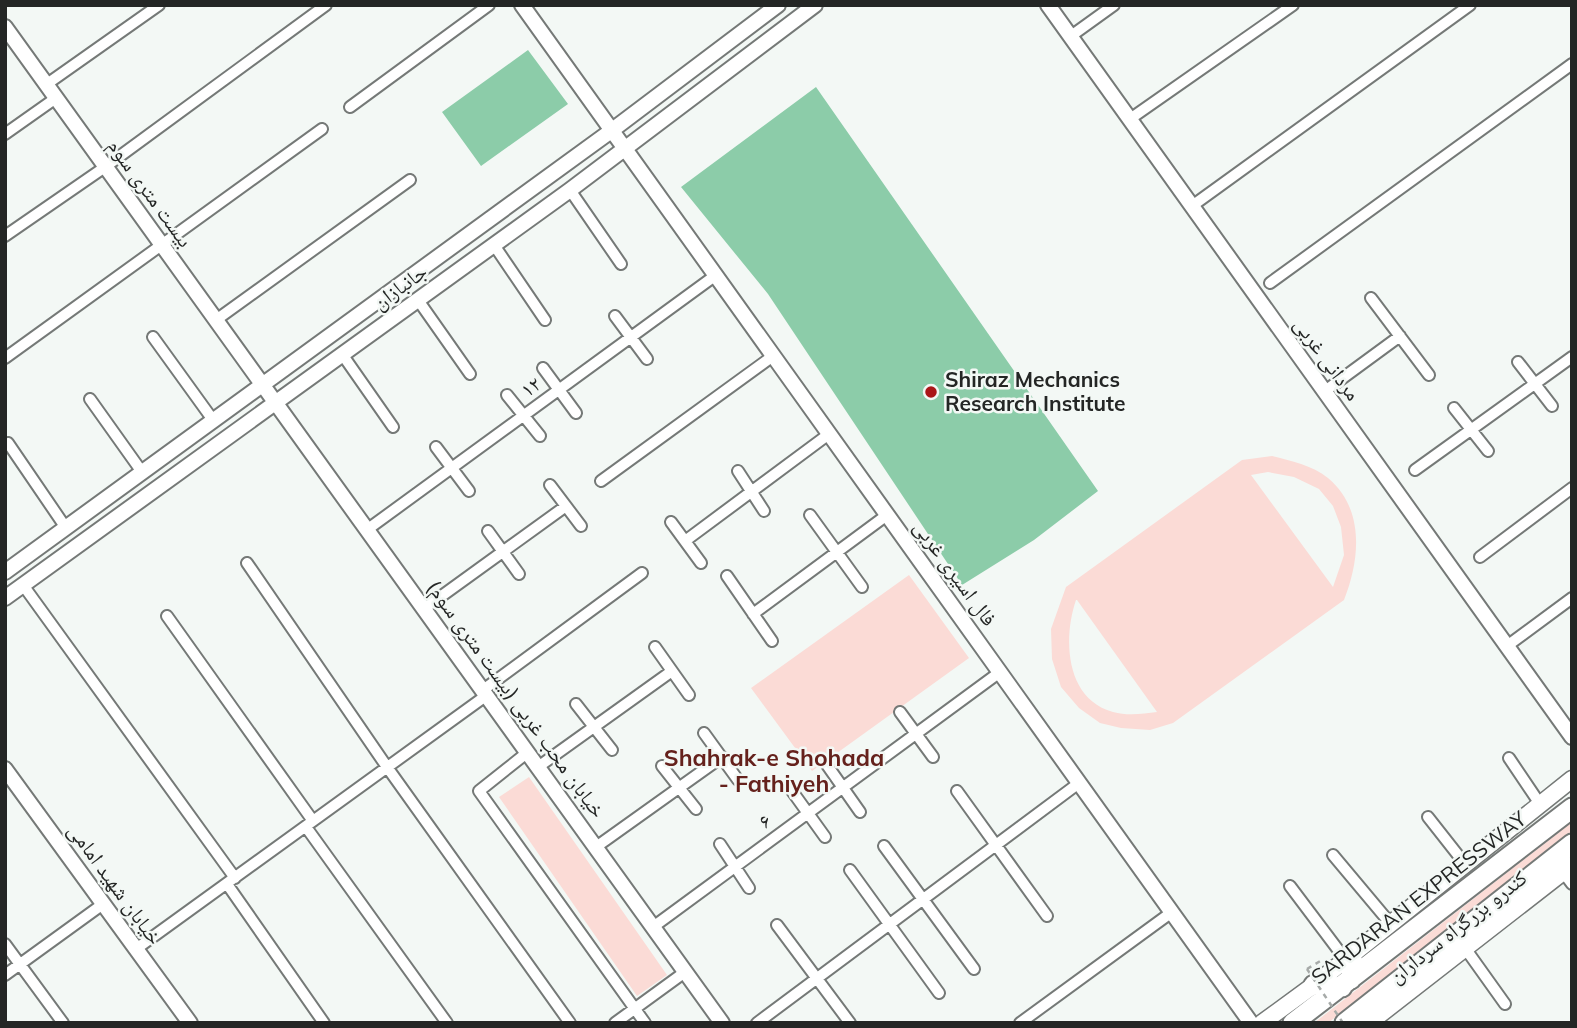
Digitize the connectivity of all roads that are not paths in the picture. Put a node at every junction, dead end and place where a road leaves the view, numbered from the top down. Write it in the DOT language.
graph roads {
  1 [pos="159,5"];
  2 [pos="326,5"];
  3 [pos="489,5"];
  4 [pos="522,5"];
  5 [pos="778,5"];
  6 [pos="815,5"];
  7 [pos="1048,5"];
  8 [pos="1114,5"];
  9 [pos="1293,5"];
  10 [pos="1470,5"];
  11 [pos="5,27"];
  12 [pos="1070,36"];
  13 [pos="1572,64"];
  14 [pos="47,84"];
  15 [pos="56,98"];
  16 [pos="350,107"];
  17 [pos="1130,119"];
  18 [pos="322,129"];
  19 [pos="611,131"];
  20 [pos="5,134"];
  21 [pos="625,148"];
  22 [pos="106,167"];
  23 [pos="410,180"];
  24 [pos="570,190"];
  25 [pos="1192,206"];
  26 [pos="5,236"];
  27 [pos="161,244"];
  28 [pos="494,244"];
  29 [pos="621,264"];
  30 [pos="716,275"];
  31 [pos="1270,283"];
  32 [pos="1371,298"];
  33 [pos="418,300"];
  34 [pos="615,316"];
  35 [pos="216,320"];
  36 [pos="545,320"];
  37 [pos="153,337"];
  38 [pos="631,337"];
  39 [pos="1400,337"];
  40 [pos="342,354"];
  41 [pos="774,356"];
  42 [pos="5,358"];
  43 [pos="1572,358"];
  44 [pos="647,359"];
  45 [pos="1518,362"];
  46 [pos="543,368"];
  47 [pos="470,374"];
  48 [pos="1429,375"];
  49 [pos="262,384"];
  50 [pos="1535,384"];
  51 [pos="559,390"];
  52 [pos="1325,391"];
  53 [pos="507,395"];
  54 [pos="90,399"];
  55 [pos="275,400"];
  56 [pos="1552,407"];
  57 [pos="1454,408"];
  58 [pos="576,413"];
  59 [pos="523,416"];
  60 [pos="213,420"];
  61 [pos="393,427"];
  62 [pos="1471,430"];
  63 [pos="830,434"];
  64 [pos="540,436"];
  65 [pos="8,443"];
  66 [pos="436,447"];
  67 [pos="1488,452"];
  68 [pos="452,468"];
  69 [pos="1415,470"];
  70 [pos="738,471"];
  71 [pos="142,472"];
  72 [pos="601,481"];
  73 [pos="550,485"];
  74 [pos="1572,488"];
  75 [pos="468,491"];
  76 [pos="751,492"];
  77 [pos="566,506"];
  78 [pos="764,511"];
  79 [pos="887,514"];
  80 [pos="810,515"];
  81 [pos="671,522"];
  82 [pos="581,526"];
  83 [pos="66,528"];
  84 [pos="368,529"];
  85 [pos="488,531"];
  86 [pos="685,541"];
  87 [pos="78,544"];
  88 [pos="503,552"];
  89 [pos="837,552"];
  90 [pos="1480,557"];
  91 [pos="247,563"];
  92 [pos="701,563"];
  93 [pos="5,572"];
  94 [pos="642,573"];
  95 [pos="519,574"];
  96 [pos="727,576"];
  97 [pos="23,585"];
  98 [pos="862,587"];
  99 [pos="5,598"];
  100 [pos="1572,598"];
  101 [pos="425,608"];
  102 [pos="753,614"];
  103 [pos="167,616"];
  104 [pos="772,641"];
  105 [pos="1507,646"];
  106 [pos="655,647"];
  107 [pos="672,671"];
  108 [pos="1000,672"];
  109 [pos="485,692"];
  110 [pos="689,695"];
  111 [pos="576,704"];
  112 [pos="900,712"];
  113 [pos="594,727"];
  114 [pos="704,733"];
  115 [pos="916,734"];
  116 [pos="1572,737"];
  117 [pos="612,750"];
  118 [pos="528,752"];
  119 [pos="722,757"];
  120 [pos="933,757"];
  121 [pos="1509,758"];
  122 [pos="827,765"];
  123 [pos="662,766"];
  124 [pos="387,767"];
  125 [pos="538,767"];
  126 [pos="5,769"];
  127 [pos="1572,779"];
  128 [pos="738,780"];
  129 [pos="1079,783"];
  130 [pos="679,788"];
  131 [pos="843,788"];
  132 [pos="792,791"];
  133 [pos="957,791"];
  134 [pos="1540,804"];
  135 [pos="1572,808"];
  136 [pos="696,809"];
  137 [pos="860,812"];
  138 [pos="808,813"];
  139 [pos="1428,817"];
  140 [pos="309,824"];
  141 [pos="825,837"];
  142 [pos="720,844"];
  143 [pos="1572,844"];
  144 [pos="996,845"];
  145 [pos="884,846"];
  146 [pos="596,847"];
  147 [pos="1334,855"];
  148 [pos="1465,864"];
  149 [pos="735,867"];
  150 [pos="850,870"];
  151 [pos="1569,874"];
  152 [pos="231,881"];
  153 [pos="1290,886"];
  154 [pos="749,888"];
  155 [pos="923,899"];
  156 [pos="103,904"];
  157 [pos="1172,912"];
  158 [pos="1047,916"];
  159 [pos="1390,923"];
  160 [pos="889,924"];
  161 [pos="777,925"];
  162 [pos="653,927"];
  163 [pos="5,944"];
  164 [pos="1465,948"];
  165 [pos="136,949"];
  166 [pos="1348,956"];
  167 [pos="20,964"];
  168 [pos="974,969"];
  169 [pos="685,972"];
  170 [pos="5,975"];
  171 [pos="1311,977"];
  172 [pos="817,978"];
  173 [pos="1346,983"];
  174 [pos="1394,986"];
  175 [pos="939,993"];
  176 [pos="1505,1004"];
  177 [pos="635,1008"];
  178 [pos="63,1023"];
  179 [pos="190,1023"];
  180 [pos="324,1023"];
  181 [pos="447,1023"];
  182 [pos="570,1023"];
  183 [pos="615,1023"];
  184 [pos="645,1023"];
  185 [pos="722,1023"];
  186 [pos="757,1023"];
  187 [pos="850,1023"];
  188 [pos="1020,1023"];
  189 [pos="1251,1023"];
  190 [pos="1262,1023"];
  191 [pos="1293,1023"];
  192 [pos="1344,1023"];
  193 [pos="1362,1023"];
  194 [pos="1370,1023"];
  1 -- 14 [label="street"];
  2 -- 22 [label="street"];
  3 -- 16 [label="street"];
  4 -- 19 [label="street, فال اسیری غربی"];
  5 -- 19 [label="street, جانبازان"];
  6 -- 21 [label="street, جانبازان"];
  7 -- 12 [label="street, مردانی غربی"];
  8 -- 12 [label="street"];
  9 -- 17 [label="street"];
  10 -- 25 [label="street"];
  11 -- 14 [label="street, بیست متری سوم"];
  12 -- 17 [label="street, مردانی غربی"];
  13 -- 31 [label="street"];
  14 -- 15 [label="street, بیست متری سوم"];
  15 -- 20 [label="street"];
  15 -- 22 [label="street, بیست متری سوم"];
  17 -- 25 [label="street, مردانی غربی"];
  18 -- 27 [label="street"];
  19 -- 21 [label="street, فال اسیری غربی"];
  19 -- 49 [label="street, جانبازان"];
  21 -- 24 [label="street, جانبازان"];
  21 -- 30 [label="street, فال اسیری غربی"];
  22 -- 26 [label="street"];
  22 -- 27 [label="street, بیست متری سوم"];
  23 -- 35 [label="street"];
  24 -- 28 [label="street, جانبازان"];
  24 -- 29 [label="street"];
  25 -- 52 [label="street, مردانی غربی"];
  27 -- 35 [label="street, بیست متری سوم"];
  27 -- 42 [label="street"];
  28 -- 33 [label="street, جانبازان"];
  28 -- 36 [label="street"];
  30 -- 38 [label="street, ۱۲"];
  30 -- 41 [label="street, فال اسیری غربی"];
  32 -- 39 [label="street"];
  33 -- 40 [label="street, جانبازان"];
  33 -- 47 [label="street"];
  34 -- 38 [label="street"];
  35 -- 49 [label="street, بیست متری سوم"];
  37 -- 60 [label="street"];
  38 -- 44 [label="street"];
  38 -- 51 [label="street, ۱۲"];
  39 -- 48 [label="street"];
  39 -- 52 [label="street"];
  40 -- 55 [label="street, جانبازان"];
  40 -- 61 [label="street"];
  41 -- 63 [label="street, فال اسیری غربی"];
  41 -- 72 [label="street"];
  43 -- 50 [label="street"];
  45 -- 50 [label="street"];
  46 -- 51 [label="street"];
  49 -- 55 [label="street, بیست متری سوم"];
  49 -- 60 [label="street, جانبازان"];
  50 -- 56 [label="street"];
  50 -- 62 [label="street"];
  51 -- 58 [label="street"];
  51 -- 59 [label="street, ۱۲"];
  52 -- 105 [label="street, مردانی غربی"];
  53 -- 59 [label="street"];
  54 -- 71 [label="street"];
  55 -- 84 [label="street, خیابان محب غربی (بیست متری سوم)"];
  55 -- 87 [label="street, جانبازان"];
  57 -- 62 [label="street"];
  59 -- 64 [label="street"];
  59 -- 68 [label="street, ۱۲"];
  60 -- 71 [label="street, جانبازان"];
  62 -- 67 [label="street"];
  62 -- 69 [label="street"];
  63 -- 76 [label="street"];
  63 -- 79 [label="street, فال اسیری غربی"];
  65 -- 83 [label="street"];
  66 -- 68 [label="street"];
  68 -- 75 [label="street"];
  68 -- 84 [label="street, ۱۲"];
  70 -- 76 [label="street"];
  71 -- 83 [label="street, جانبازان"];
  73 -- 77 [label="street"];
  74 -- 90 [label="street"];
  76 -- 78 [label="street"];
  76 -- 86 [label="street"];
  77 -- 82 [label="street"];
  77 -- 88 [label="street"];
  79 -- 89 [label="street"];
  79 -- 108 [label="street, فال اسیری غربی"];
  80 -- 89 [label="street"];
  81 -- 86 [label="street"];
  83 -- 87 [label="street"];
  83 -- 93 [label="street, جانبازان"];
  84 -- 101 [label="street, خیابان محب غربی (بیست متری سوم)"];
  85 -- 88 [label="street"];
  86 -- 92 [label="street"];
  87 -- 97 [label="street, جانبازان"];
  88 -- 95 [label="street"];
  88 -- 101 [label="street"];
  89 -- 98 [label="street"];
  89 -- 102 [label="street"];
  91 -- 124 [label="street"];
  94 -- 109 [label="street"];
  96 -- 102 [label="street"];
  97 -- 99 [label="street, جانبازان"];
  97 -- 152 [label="street"];
  100 -- 105 [label="street"];
  101 -- 109 [label="street, خیابان محب غربی (بیست متری سوم)"];
  102 -- 104 [label="street"];
  103 -- 140 [label="street"];
  105 -- 116 [label="street, مردانی غربی"];
  106 -- 107 [label="street"];
  107 -- 110 [label="street"];
  107 -- 113 [label="street"];
  108 -- 115 [label="street, ۶"];
  108 -- 129 [label="street, فال اسیری غربی"];
  109 -- 118 [label="street, خیابان محب غربی (بیست متری سوم)"];
  109 -- 124 [label="street"];
  111 -- 113 [label="street"];
  112 -- 115 [label="street"];
  113 -- 117 [label="street"];
  113 -- 125 [label="street"];
  114 -- 119 [label="street"];
  115 -- 120 [label="street"];
  115 -- 131 [label="street, ۶"];
  118 -- 125 [label="street, خیابان محب غربی (بیست متری سوم)"];
  118 -- 177 [label="street"];
  119 -- 128 [label="street"];
  119 -- 130 [label="street"];
  121 -- 134 [label="street"];
  122 -- 131 [label="street"];
  123 -- 130 [label="street"];
  124 -- 140 [label="street"];
  124 -- 182 [label="street"];
  125 -- 146 [label="street, خیابان محب غربی (بیست متری سوم)"];
  126 -- 156 [label="street, خیابان شهید امامی"];
  127 -- 134 [label="main road"];
  129 -- 144 [label="street"];
  129 -- 157 [label="street, فال اسیری غربی"];
  130 -- 136 [label="street"];
  130 -- 146 [label="street"];
  131 -- 137 [label="street"];
  131 -- 138 [label="street, ۶"];
  132 -- 138 [label="street"];
  133 -- 144 [label="street"];
  134 -- 148 [label="main road"];
  135 -- 173 [label="highway, SARDARAN EXPRESSWAY"];
  138 -- 141 [label="street"];
  138 -- 149 [label="street, ۶"];
  139 -- 148 [label="street"];
  140 -- 152 [label="street"];
  140 -- 181 [label="street"];
  142 -- 149 [label="street"];
  143 -- 174 [label="highway"];
  144 -- 155 [label="street"];
  144 -- 158 [label="street"];
  145 -- 155 [label="street"];
  146 -- 162 [label="street, خیابان محب غربی (بیست متری سوم)"];
  147 -- 159 [label="street"];
  148 -- 159 [label="main road"];
  149 -- 154 [label="street"];
  149 -- 162 [label="street, ۶"];
  150 -- 160 [label="street"];
  151 -- 164 [label="main road, کندرو بزرگراه سرداران"];
  152 -- 165 [label="street"];
  152 -- 180 [label="street"];
  153 -- 166 [label="street"];
  155 -- 160 [label="street"];
  155 -- 168 [label="street"];
  156 -- 165 [label="street, خیابان شهید امامی"];
  156 -- 167 [label="street"];
  157 -- 188 [label="street"];
  157 -- 189 [label="street, فال اسیری غربی"];
  159 -- 166 [label="main road"];
  160 -- 172 [label="street"];
  160 -- 175 [label="street"];
  161 -- 172 [label="street"];
  162 -- 169 [label="street, خیابان محب غربی (بیست متری سوم)"];
  163 -- 167 [label="street"];
  164 -- 176 [label="street"];
  164 -- 194 [label="main road, کندرو بزرگراه سرداران"];
  165 -- 179 [label="street, خیابان شهید امامی"];
  166 -- 171 [label="main road"];
  166 -- 173 [label="highway"];
  167 -- 170 [label="street"];
  167 -- 178 [label="street"];
  169 -- 177 [label="street"];
  169 -- 185 [label="street, خیابان محب غربی (بیست متری سوم)"];
  171 -- 173 [label="highway"];
  171 -- 190 [label="main road"];
  172 -- 186 [label="street"];
  172 -- 187 [label="street"];
  173 -- 191 [label="highway, SARDARAN EXPRESSWAY"];
  174 -- 192 [label="highway"];
  174 -- 193 [label="highway"];
  177 -- 183 [label="street"];
  177 -- 184 [label="street"];
}
